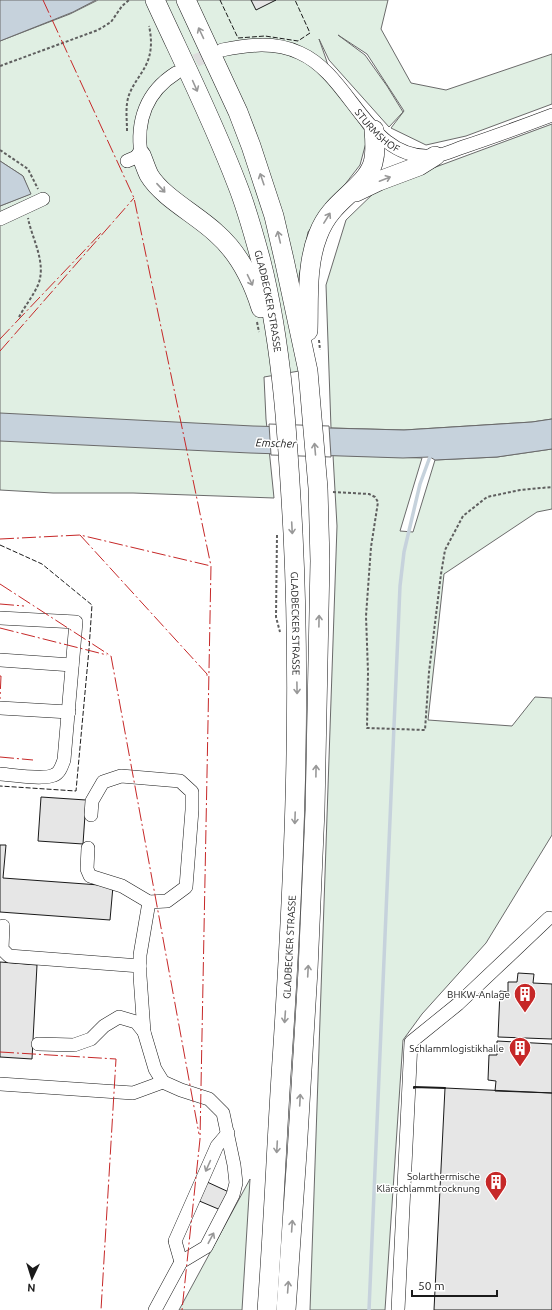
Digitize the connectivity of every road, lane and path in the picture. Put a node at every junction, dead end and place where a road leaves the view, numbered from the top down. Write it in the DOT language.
graph roads {
  1 [pos="129,0"];
  2 [pos="155,0"];
  3 [pos="186,0"];
  4 [pos="148,21"];
  5 [pos="222,50"];
  6 [pos="0,66"];
  7 [pos="176,72"];
  8 [pos="552,114"];
  9 [pos="127,118"];
  10 [pos="374,130"];
  11 [pos="0,150"];
  12 [pos="435,156"];
  13 [pos="134,158"];
  14 [pos="349,194"];
  15 [pos="43,199"];
  16 [pos="26,208"];
  17 [pos="0,219"];
  18 [pos="19,317"];
  19 [pos="256,317"];
  20 [pos="259,332"];
  21 [pos="319,333"];
  22 [pos="320,354"];
  23 [pos="308,371"];
  24 [pos="283,403"];
  25 [pos="552,487"];
  26 [pos="325,490"];
  27 [pos="277,534"];
  28 [pos="0,618"];
  29 [pos="282,638"];
  30 [pos="0,660"];
  31 [pos="72,665"];
  32 [pos="0,708"];
  33 [pos="69,712"];
  34 [pos="0,774"];
  35 [pos="91,814"];
  36 [pos="88,848"];
  37 [pos="149,902"];
  38 [pos="551,918"];
  39 [pos="3,926"];
  40 [pos="140,966"];
  41 [pos="144,1032"];
  42 [pos="38,1044"];
  43 [pos="163,1082"];
  44 [pos="0,1084"];
  45 [pos="228,1133"];
  46 [pos="181,1262"];
  47 [pos="155,1310"];
  48 [pos="267,1310"];
  49 [pos="286,1310"];
  50 [pos="398,1310"];
  1 -- 6 [label="path"];
  2 -- 24 [label="highway, GLADBECKER STRASSE, one-way"];
  23 -- 3 [label="highway, GLADBECKER STRASSE, one-way"];
  4 -- 9 [label="path"];
  5 -- 10 [label="street, STURMSHOF"];
  7 -- 13 [label="street"];
  8 -- 12 [label="street, STURMSHOF"];
  10 -- 12 [label="street, STURMSHOF"];
  10 -- 14 [label="highway"];
  11 -- 15 [label="path"];
  14 -- 12 [label="highway, one-way"];
  13 -- 24 [label="highway, one-way"];
  23 -- 14 [label="highway, one-way"];
  15 -- 16 [label="street"];
  16 -- 17 [label="street"];
  16 -- 18 [label="path"];
  19 -- 20 [label="path"];
  21 -- 22 [label="path"];
  26 -- 23 [label="highway, GLADBECKER STRASSE, one-way"];
  24 -- 48 [label="highway, GLADBECKER STRASSE, one-way"];
  25 -- 26 [label="path"];
  49 -- 26 [label="highway, GLADBECKER STRASSE, one-way"];
  27 -- 29 [label="path"];
  28 -- 31 [label="street"];
  30 -- 31 [label="street"];
  31 -- 33 [label="street"];
  32 -- 33 [label="street"];
  33 -- 34 [label="street"];
  35 -- 37 [label="street"];
  36 -- 37 [label="street"];
  37 -- 40 [label="street"];
  38 -- 50 [label="street"];
  39 -- 40 [label="street"];
  40 -- 41 [label="street"];
  41 -- 42 [label="street"];
  41 -- 43 [label="street"];
  43 -- 44 [label="street"];
  43 -- 45 [label="street"];
  45 -- 46 [label="street, one-way"];
  46 -- 45 [label="street, one-way"];
  46 -- 47 [label="street"];
}
